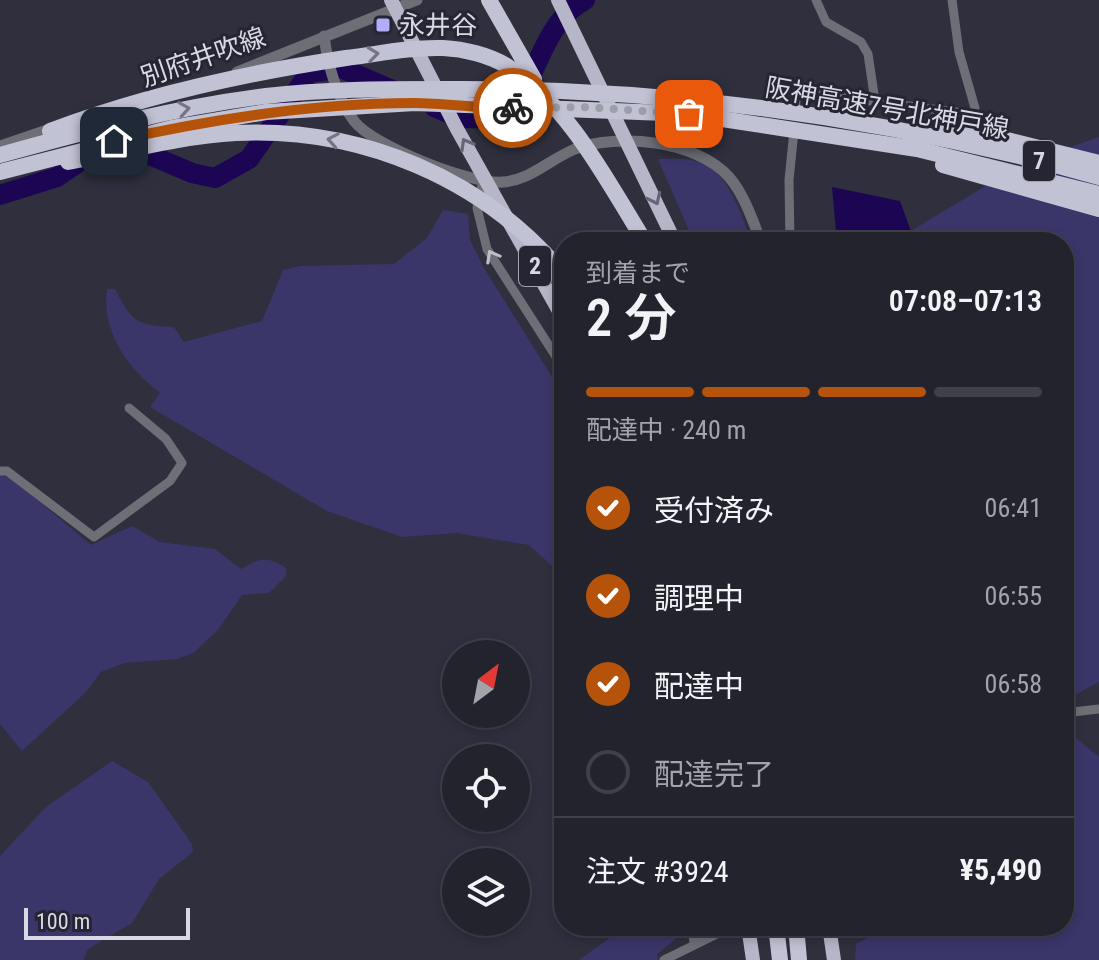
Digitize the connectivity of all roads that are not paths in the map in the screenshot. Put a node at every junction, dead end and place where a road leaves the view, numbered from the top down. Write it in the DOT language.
graph roads {
  1 [pos="391,0"];
  2 [pos="417,0"];
  3 [pos="489,0"];
  4 [pos="498,0"];
  5 [pos="558,0"];
  6 [pos="816,0"];
  7 [pos="952,0"];
  8 [pos="324,36"];
  9 [pos="875,101"];
  10 [pos="795,116"];
  11 [pos="794,131"];
  12 [pos="0,150"];
  13 [pos="1099,163"];
  14 [pos="0,173"];
  15 [pos="1099,177"];
  16 [pos="483,180"];
  17 [pos="1092,192"];
  18 [pos="1099,209"];
  19 [pos="639,232"];
  20 [pos="670,232"];
  21 [pos="756,232"];
  22 [pos="790,232"];
  23 [pos="554,265"];
  24 [pos="554,302"];
  25 [pos="554,353"];
  26 [pos="129,408"];
  27 [pos="0,471"];
  28 [pos="1099,709"];
  29 [pos="1074,712"];
  30 [pos="693,936"];
  31 [pos="710,936"];
  32 [pos="749,936"];
  33 [pos="777,936"];
  34 [pos="797,936"];
  35 [pos="830,936"];
  36 [pos="694,943"];
  37 [pos="664,960"];
  38 [pos="753,960"];
  39 [pos="780,960"];
  40 [pos="799,960"];
  41 [pos="834,960"];
  24 -- 1 [label="highway, 2, one-way"];
  2 -- 8 [label="street, 別府井吹線"];
  3 -- 18 [label="highway"];
  4 -- 13 [label="highway"];
  5 -- 20 [label="highway, one-way"];
  6 -- 9 [label="street"];
  7 -- 9 [label="street"];
  8 -- 12 [label="street, 別府井吹線"];
  8 -- 16 [label="street"];
  9 -- 10 [label="street"];
  11 -- 22 [label="street"];
  12 -- 15 [label="highway, 阪神高速7号北神戸線 / 7, one-way"];
  12 -- 19 [label="highway, one-way"];
  14 -- 17 [label="highway, 阪神高速7号北神戸線 / 7"];
  23 -- 14 [label="highway, one-way"];
  16 -- 21 [label="street"];
  25 -- 16 [label="street, one-way"];
  26 -- 27 [label="street"];
  28 -- 29 [label="street"];
  30 -- 36 [label="street"];
  31 -- 36 [label="street"];
  32 -- 38 [label="highway"];
  33 -- 39 [label="highway"];
  34 -- 40 [label="highway"];
  35 -- 41 [label="highway"];
  36 -- 37 [label="street"];
}
